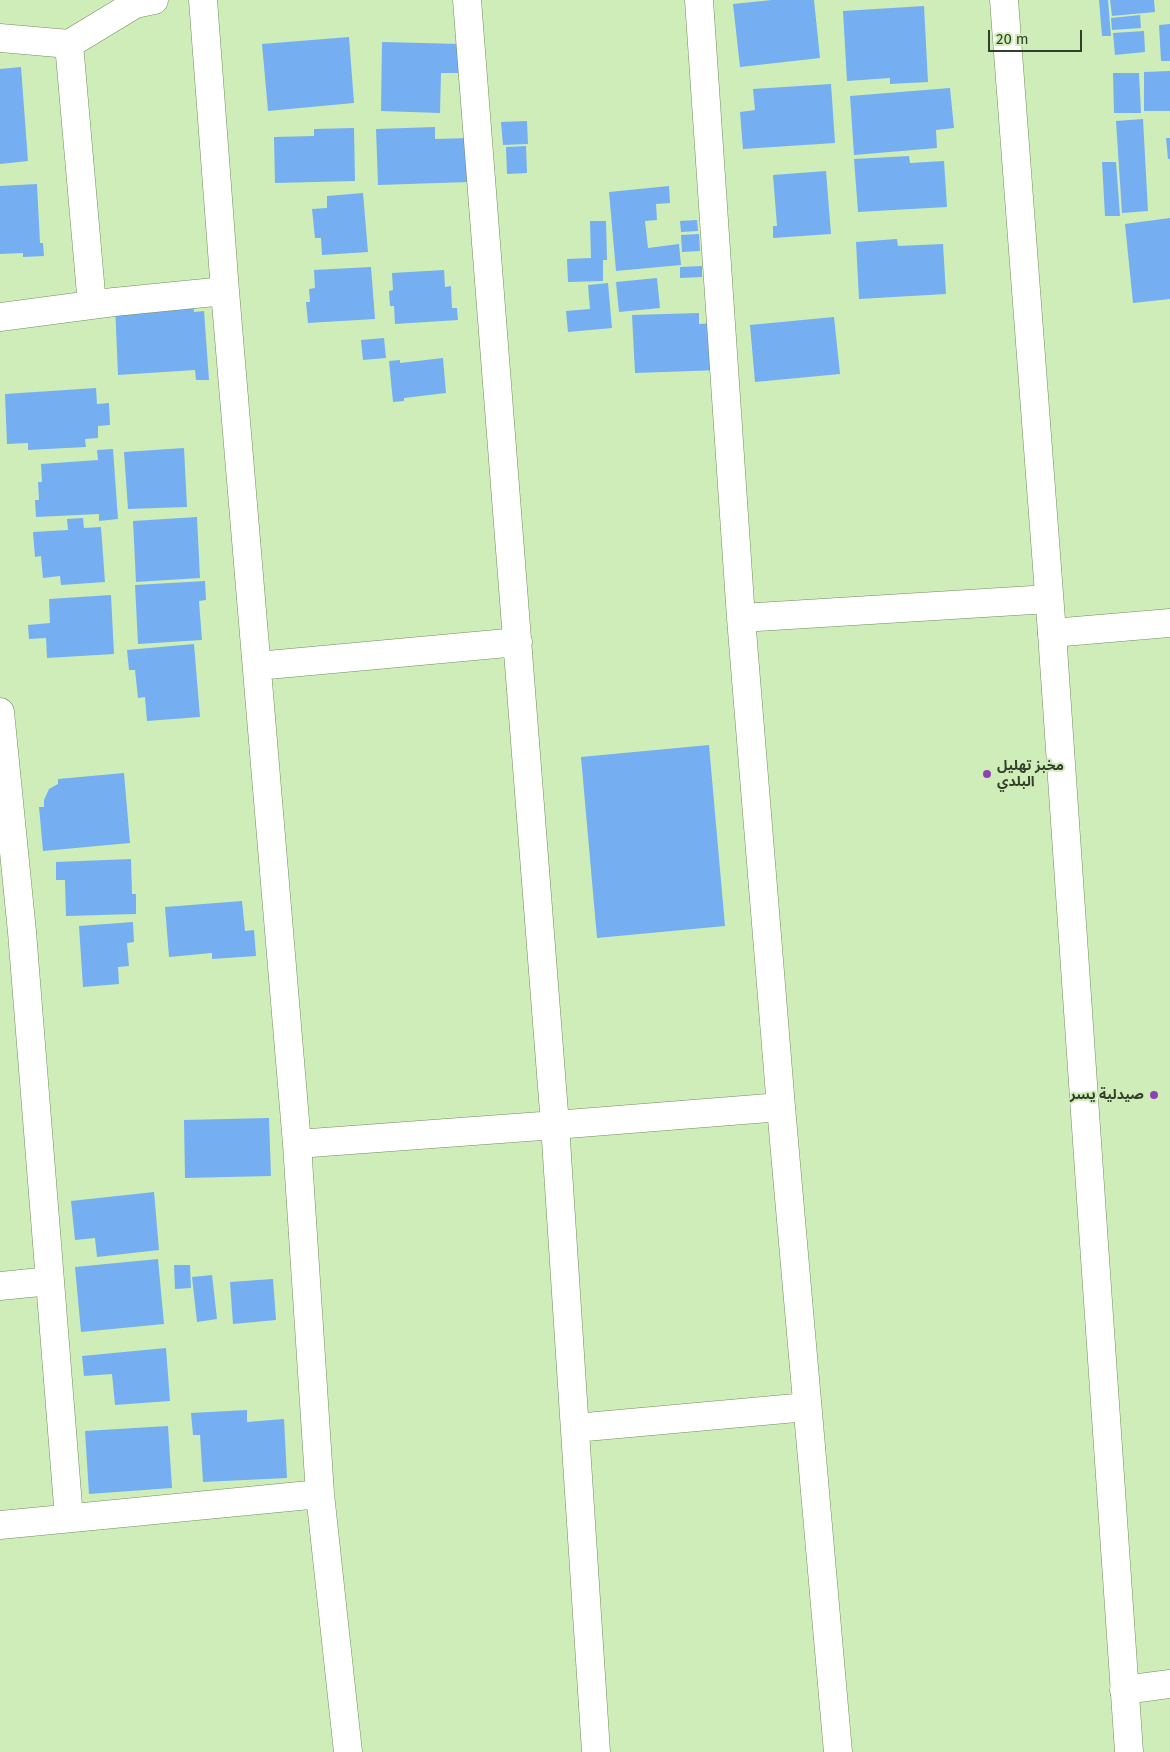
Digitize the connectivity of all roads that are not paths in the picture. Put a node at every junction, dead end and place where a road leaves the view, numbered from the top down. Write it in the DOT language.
graph roads {
  1 [pos="154,0"];
  2 [pos="203,0"];
  3 [pos="467,0"];
  4 [pos="699,0"];
  5 [pos="1004,0"];
  6 [pos="0,38"];
  7 [pos="69,44"];
  8 [pos="225,292"];
  9 [pos="92,305"];
  10 [pos="0,317"];
  11 [pos="1049,599"];
  12 [pos="741,618"];
  13 [pos="1170,623"];
  14 [pos="1052,633"];
  15 [pos="518,642"];
  16 [pos="257,666"];
  17 [pos="0,712"];
  18 [pos="11,933"];
  19 [pos="781,1107"];
  20 [pos="555,1125"];
  21 [pos="297,1144"];
  22 [pos="50,1281"];
  23 [pos="0,1286"];
  24 [pos="807,1407"];
  25 [pos="575,1428"];
  26 [pos="320,1494"];
  27 [pos="68,1518"];
  28 [pos="0,1525"];
  29 [pos="1170,1684"];
  30 [pos="1124,1690"];
  31 [pos="342,1752"];
  32 [pos="596,1752"];
  33 [pos="838,1752"];
  34 [pos="1129,1752"];
  1 -- 7 [label="street"];
  2 -- 8 [label="street"];
  3 -- 15 [label="street"];
  4 -- 12 [label="street"];
  5 -- 11 [label="street"];
  6 -- 7 [label="street"];
  7 -- 9 [label="street"];
  8 -- 9 [label="street"];
  8 -- 16 [label="street"];
  9 -- 10 [label="street"];
  11 -- 12 [label="street"];
  11 -- 14 [label="street"];
  12 -- 19 [label="street"];
  13 -- 14 [label="street"];
  14 -- 30 [label="street"];
  15 -- 16 [label="street"];
  15 -- 20 [label="street"];
  16 -- 21 [label="street"];
  17 -- 18 [label="street"];
  18 -- 22 [label="street"];
  19 -- 20 [label="street"];
  19 -- 24 [label="street"];
  20 -- 21 [label="street"];
  20 -- 25 [label="street"];
  21 -- 26 [label="street"];
  22 -- 23 [label="street"];
  22 -- 27 [label="street"];
  24 -- 25 [label="street"];
  24 -- 33 [label="street"];
  25 -- 32 [label="street"];
  26 -- 27 [label="street"];
  26 -- 31 [label="street"];
  27 -- 28 [label="street"];
  29 -- 30 [label="street"];
  30 -- 34 [label="street"];
}
